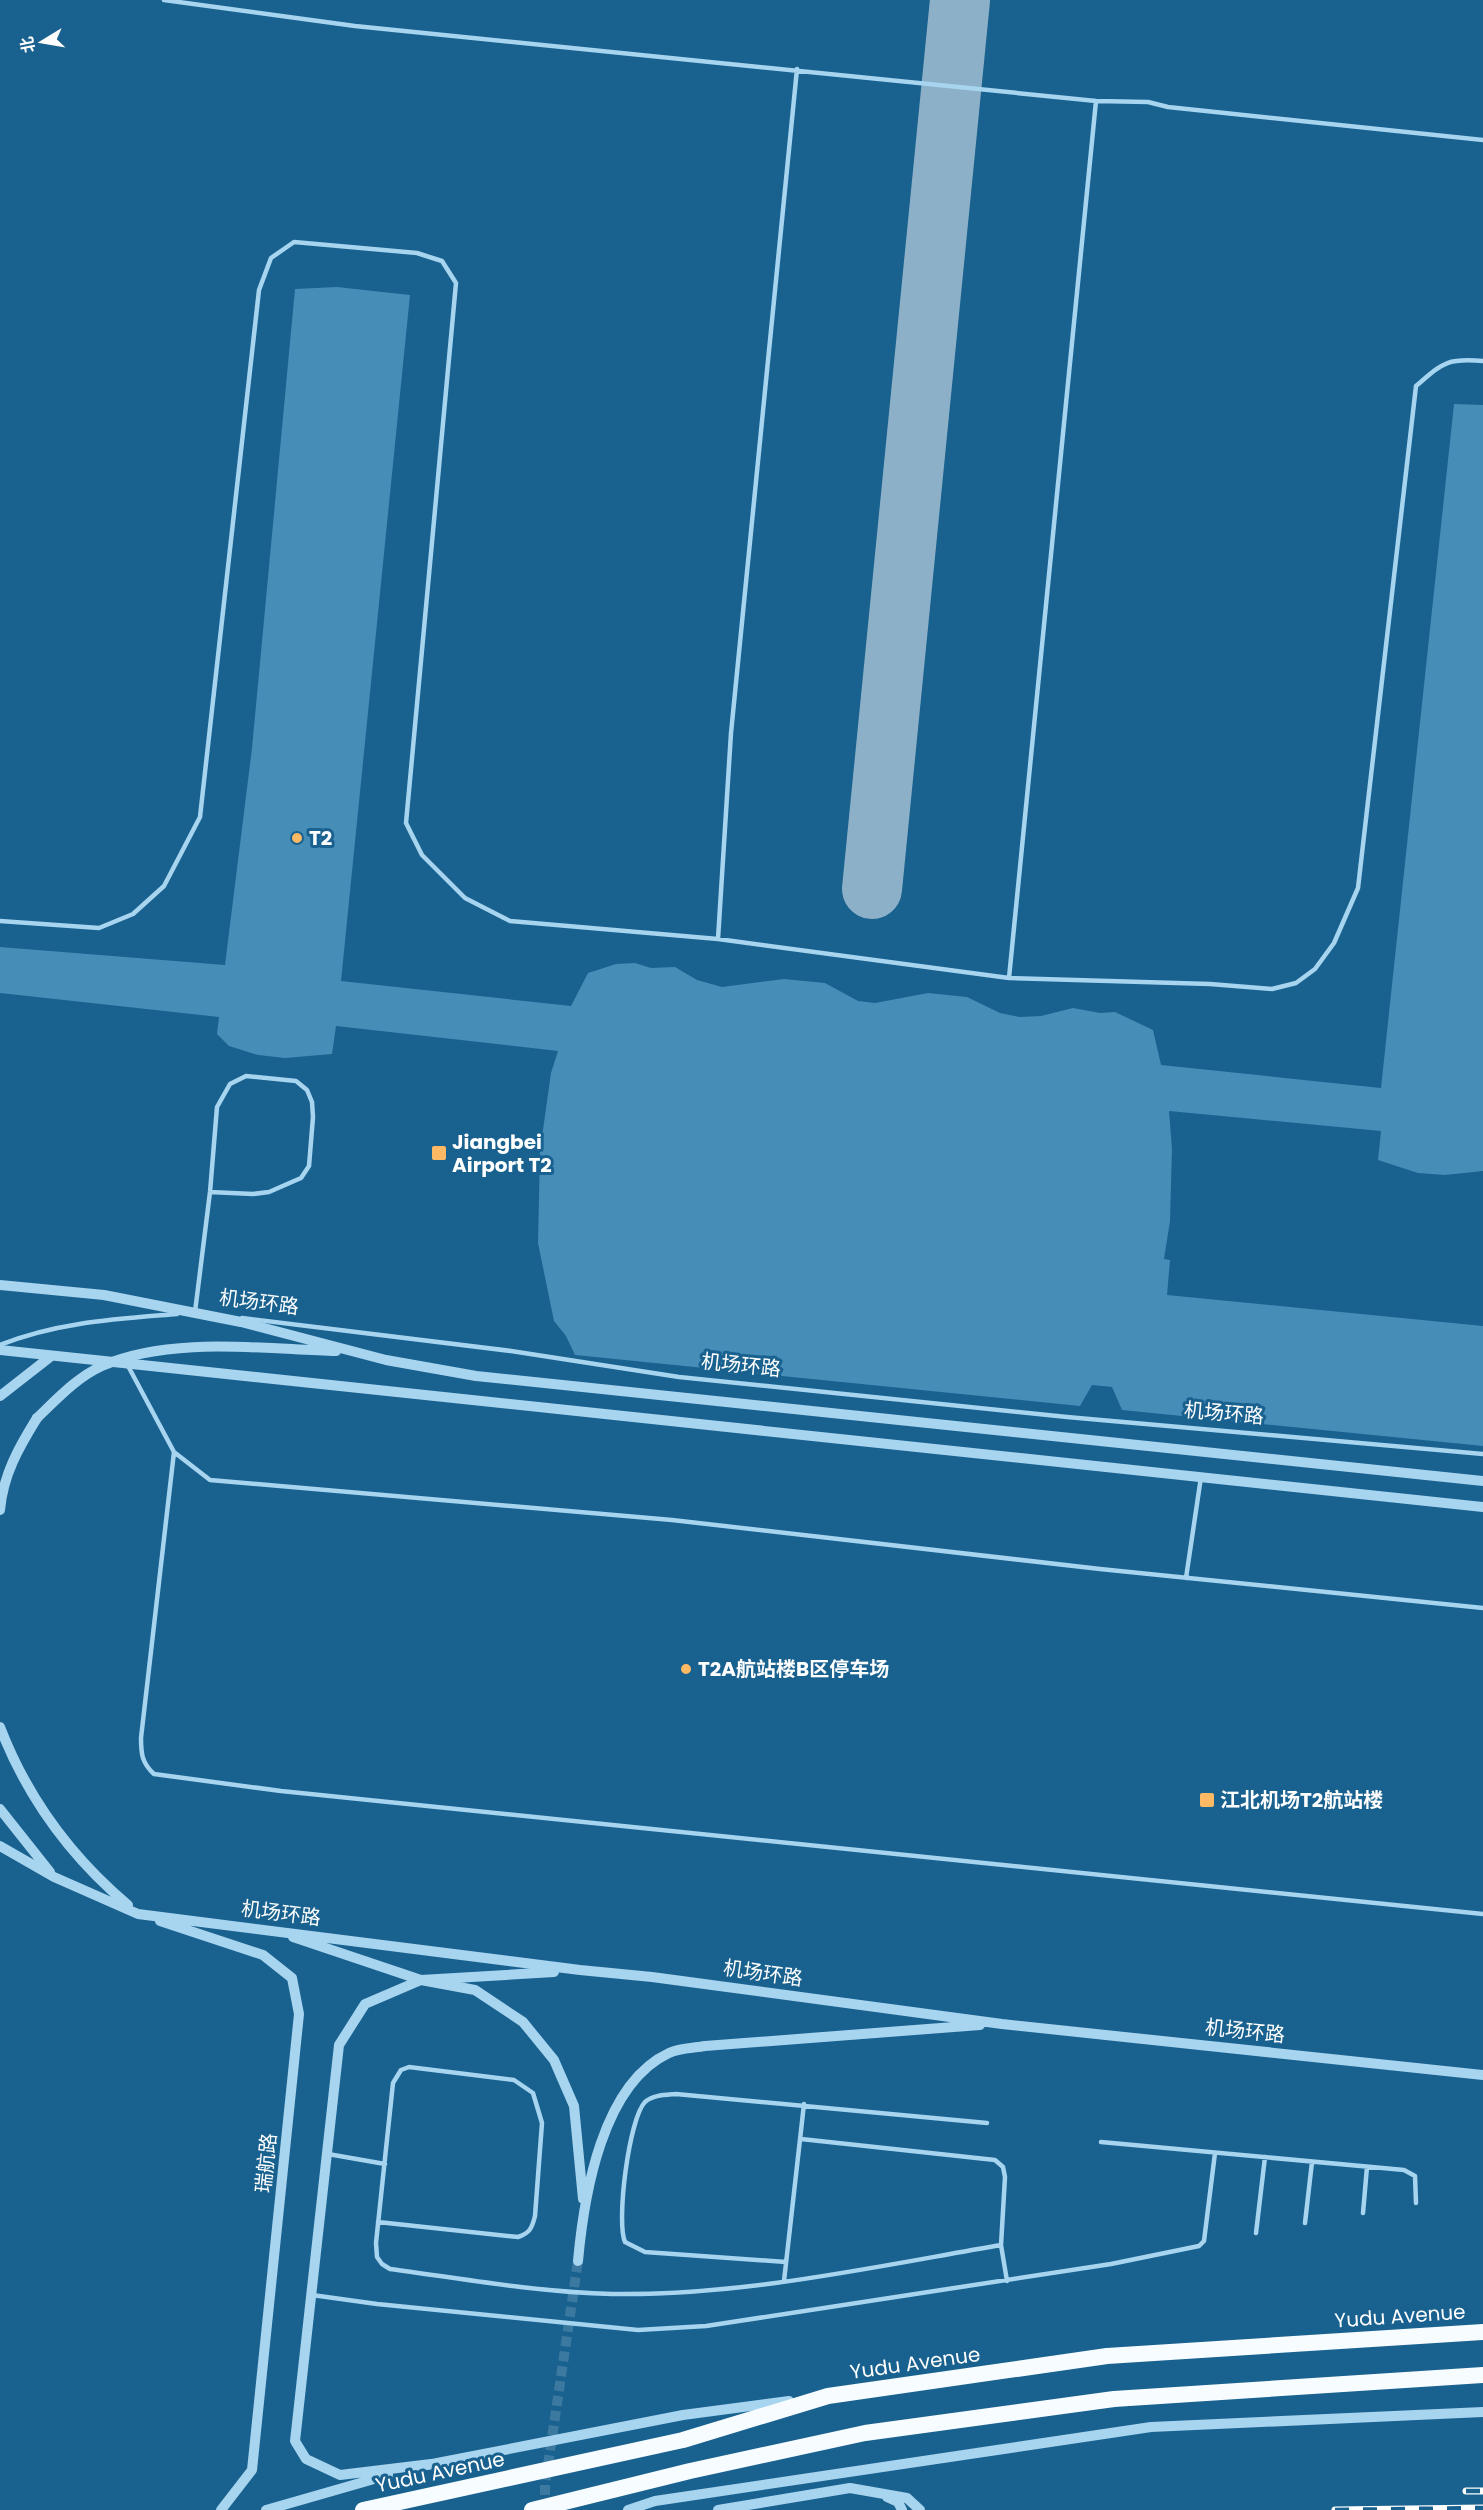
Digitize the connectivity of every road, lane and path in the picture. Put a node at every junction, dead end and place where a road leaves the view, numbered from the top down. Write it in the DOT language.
graph roads {
  1 [pos="165,0"];
  2 [pos="797,69"];
  3 [pos="1096,101"];
  4 [pos="1483,140"];
  5 [pos="1483,361"];
  6 [pos="0,921"];
  7 [pos="718,939"];
  8 [pos="1010,978"];
  9 [pos="210,1192"];
  10 [pos="0,1286"];
  11 [pos="195,1312"];
  12 [pos="0,1345"];
  13 [pos="0,1350"];
  14 [pos="354,1352"];
  15 [pos="50,1357"];
  16 [pos="127,1364"];
  17 [pos="0,1396"];
  18 [pos="174,1452"];
  19 [pos="1483,1454"];
  20 [pos="1201,1476"];
  21 [pos="1483,1481"];
  22 [pos="1483,1507"];
  23 [pos="0,1510"];
  24 [pos="1186,1578"];
  25 [pos="1483,1608"];
  26 [pos="0,1727"];
  27 [pos="0,1809"];
  28 [pos="0,1846"];
  29 [pos="54,1877"];
  30 [pos="138,1914"];
  31 [pos="1483,1914"];
  32 [pos="267,1929"];
  33 [pos="580,1970"];
  34 [pos="421,1980"];
  35 [pos="1002,2024"];
  36 [pos="1481,2074"];
  37 [pos="804,2104"];
  38 [pos="987,2123"];
  39 [pos="801,2139"];
  40 [pos="1101,2142"];
  41 [pos="1215,2153"];
  42 [pos="327,2154"];
  43 [pos="1265,2157"];
  44 [pos="1312,2162"];
  45 [pos="385,2164"];
  46 [pos="1367,2167"];
  47 [pos="1416,2203"];
  48 [pos="583,2205"];
  49 [pos="1363,2213"];
  50 [pos="378,2222"];
  51 [pos="1305,2223"];
  52 [pos="1256,2233"];
  53 [pos="1001,2245"];
  54 [pos="578,2260"];
  55 [pos="786,2262"];
  56 [pos="783,2281"];
  57 [pos="1007,2281"];
  58 [pos="312,2295"];
  59 [pos="1483,2332"];
  60 [pos="1483,2375"];
  61 [pos="828,2396"];
  62 [pos="1483,2412"];
  63 [pos="431,2464"];
  64 [pos="876,2492"];
  65 [pos="221,2510"];
  66 [pos="266,2510"];
  67 [pos="364,2510"];
  68 [pos="532,2510"];
  69 [pos="628,2510"];
  70 [pos="718,2510"];
  71 [pos="902,2510"];
  72 [pos="920,2510"];
  1 -- 2 [label="lane"];
  2 -- 3 [label="lane"];
  2 -- 7 [label="lane"];
  3 -- 4 [label="lane"];
  3 -- 8 [label="lane"];
  5 -- 8 [label="lane"];
  6 -- 7 [label="lane"];
  7 -- 8 [label="lane"];
  9 -- 9 [label="lane"];
  9 -- 11 [label="lane"];
  10 -- 14 [label="street, bridge"];
  11 -- 12 [label="lane, 机场环路"];
  11 -- 19 [label="lane, 机场环路"];
  13 -- 15 [label="street"];
  14 -- 21 [label="street, 机场环路, bridge"];
  14 -- 23 [label="street, bridge"];
  15 -- 16 [label="street"];
  15 -- 17 [label="street"];
  16 -- 18 [label="lane"];
  16 -- 20 [label="street"];
  18 -- 24 [label="lane"];
  18 -- 31 [label="lane"];
  20 -- 22 [label="street"];
  20 -- 24 [label="lane"];
  24 -- 25 [label="lane"];
  26 -- 30 [label="street"];
  27 -- 29 [label="street"];
  28 -- 29 [label="street, 机场环路"];
  29 -- 30 [label="street, 机场环路"];
  30 -- 32 [label="street, 机场环路"];
  30 -- 65 [label="street, 瑞航路"];
  32 -- 33 [label="street, 机场环路"];
  32 -- 34 [label="street"];
  33 -- 34 [label="street"];
  33 -- 35 [label="street, 机场环路"];
  34 -- 42 [label="street"];
  34 -- 48 [label="street"];
  35 -- 36 [label="street, 机场环路"];
  35 -- 48 [label="street"];
  37 -- 38 [label="lane"];
  37 -- 39 [label="lane"];
  37 -- 55 [label="lane"];
  39 -- 53 [label="lane"];
  39 -- 55 [label="lane"];
  40 -- 41 [label="lane"];
  41 -- 43 [label="lane"];
  41 -- 57 [label="lane"];
  42 -- 45 [label="lane"];
  42 -- 58 [label="street"];
  43 -- 44 [label="lane"];
  43 -- 52 [label="lane"];
  44 -- 46 [label="lane"];
  44 -- 51 [label="lane"];
  45 -- 50 [label="lane"];
  45 -- 50 [label="lane"];
  46 -- 47 [label="lane"];
  46 -- 49 [label="lane"];
  48 -- 54 [label="street"];
  50 -- 56 [label="lane"];
  53 -- 56 [label="lane"];
  53 -- 57 [label="lane"];
  55 -- 56 [label="lane"];
  57 -- 58 [label="lane"];
  58 -- 63 [label="street"];
  59 -- 61 [label="highway, Yudu Avenue"];
  60 -- 68 [label="highway"];
  61 -- 63 [label="street"];
  61 -- 67 [label="highway, Yudu Avenue"];
  62 -- 69 [label="street"];
  63 -- 66 [label="street"];
  64 -- 70 [label="street"];
  64 -- 71 [label="street"];
  64 -- 72 [label="street"];
}
